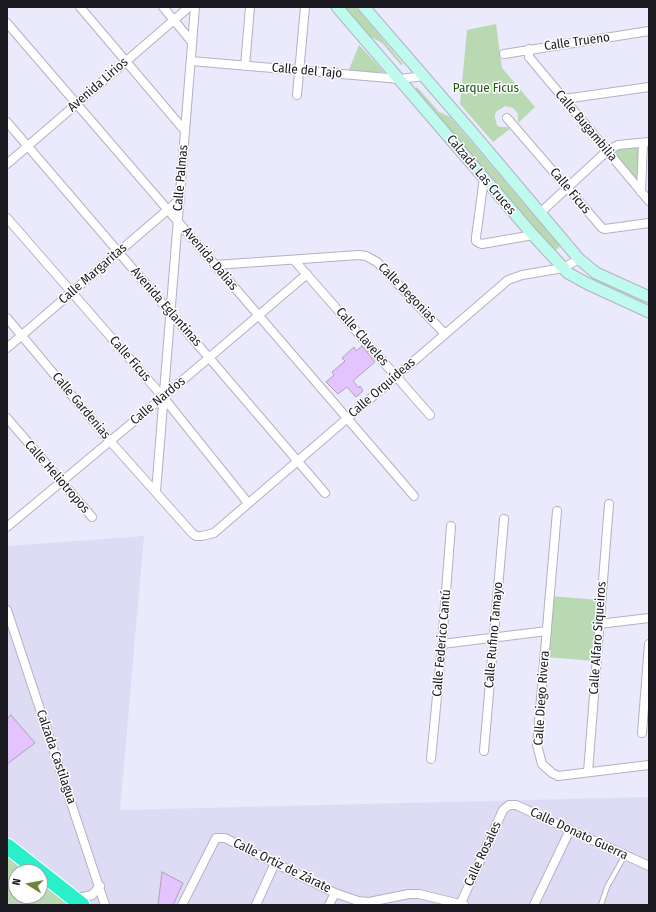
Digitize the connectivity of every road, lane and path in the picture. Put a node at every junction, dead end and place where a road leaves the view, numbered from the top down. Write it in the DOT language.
graph roads {
  1 [pos="80,7"];
  2 [pos="164,7"];
  3 [pos="190,7"];
  4 [pos="196,7"];
  5 [pos="250,7"];
  6 [pos="305,7"];
  7 [pos="337,7"];
  8 [pos="364,7"];
  9 [pos="174,20"];
  10 [pos="7,23"];
  11 [pos="649,31"];
  12 [pos="192,42"];
  13 [pos="529,49"];
  14 [pos="504,54"];
  15 [pos="126,61"];
  16 [pos="191,61"];
  17 [pos="245,66"];
  18 [pos="299,71"];
  19 [pos="424,76"];
  20 [pos="400,79"];
  21 [pos="649,88"];
  22 [pos="296,95"];
  23 [pos="564,99"];
  24 [pos="77,104"];
  25 [pos="507,118"];
  26 [pos="7,122"];
  27 [pos="185,131"];
  28 [pos="646,142"];
  29 [pos="28,146"];
  30 [pos="607,151"];
  31 [pos="7,164"];
  32 [pos="484,178"];
  33 [pos="568,187"];
  34 [pos="641,192"];
  35 [pos="179,200"];
  36 [pos="649,201"];
  37 [pos="168,210"];
  38 [pos="540,213"];
  39 [pos="7,218"];
  40 [pos="178,220"];
  41 [pos="649,222"];
  42 [pos="533,235"];
  43 [pos="119,252"];
  44 [pos="579,259"];
  45 [pos="294,260"];
  46 [pos="215,265"];
  47 [pos="563,268"];
  48 [pos="307,274"];
  49 [pos="72,292"];
  50 [pos="649,297"];
  51 [pos="170,311"];
  52 [pos="649,312"];
  53 [pos="258,316"];
  54 [pos="7,318"];
  55 [pos="446,334"];
  56 [pos="22,336"];
  57 [pos="7,348"];
  58 [pos="209,358"];
  59 [pos="396,376"];
  60 [pos="163,397"];
  61 [pos="430,416"];
  62 [pos="7,418"];
  63 [pos="347,419"];
  64 [pos="110,441"];
  65 [pos="298,461"];
  66 [pos="61,481"];
  67 [pos="156,492"];
  68 [pos="325,493"];
  69 [pos="414,496"];
  70 [pos="248,503"];
  71 [pos="609,504"];
  72 [pos="557,511"];
  73 [pos="92,517"];
  74 [pos="504,519"];
  75 [pos="8,523"];
  76 [pos="452,526"];
  77 [pos="196,536"];
  78 [pos="7,610"];
  79 [pos="649,618"];
  80 [pos="599,624"];
  81 [pos="547,631"];
  82 [pos="493,638"];
  83 [pos="442,644"];
  84 [pos="649,644"];
  85 [pos="642,733"];
  86 [pos="484,751"];
  87 [pos="431,759"];
  88 [pos="649,765"];
  89 [pos="588,772"];
  90 [pos="509,805"];
  91 [pos="570,830"];
  92 [pos="7,846"];
  93 [pos="625,855"];
  94 [pos="275,863"];
  95 [pos="649,866"];
  96 [pos="100,886"];
  97 [pos="335,893"];
  98 [pos="76,900"];
  99 [pos="461,904"];
  100 [pos="105,905"];
  101 [pos="182,905"];
  102 [pos="256,905"];
  103 [pos="329,905"];
  104 [pos="534,905"];
  105 [pos="601,905"];
  1 -- 15 [label="street"];
  2 -- 9 [label="street"];
  3 -- 9 [label="street, Avenida Lirios"];
  4 -- 12 [label="street, Calle Palmas"];
  5 -- 17 [label="street"];
  6 -- 18 [label="street"];
  7 -- 20 [label="street, Calzada Las Cruces"];
  8 -- 19 [label="street, Calzada Las Cruces"];
  9 -- 12 [label="street"];
  9 -- 15 [label="street, Avenida Lirios"];
  10 -- 24 [label="street, Avenida Dalias"];
  11 -- 13 [label="street, Calle Trueno"];
  12 -- 16 [label="street, Calle Palmas"];
  13 -- 14 [label="street, Calle Trueno"];
  13 -- 23 [label="street, Calle Bugambilia"];
  15 -- 24 [label="street, Avenida Lirios"];
  15 -- 27 [label="street"];
  16 -- 17 [label="street, Calle del Tajo"];
  16 -- 27 [label="street, Calle Palmas"];
  17 -- 18 [label="street, Calle del Tajo"];
  18 -- 20 [label="street, Calle del Tajo"];
  18 -- 22 [label="street"];
  19 -- 20 [label="street, Calle del Tajo"];
  19 -- 38 [label="street, Calzada Las Cruces"];
  20 -- 32 [label="street, Calzada Las Cruces"];
  21 -- 23 [label="street"];
  23 -- 30 [label="street, Calle Bugambilia"];
  24 -- 29 [label="street, Avenida Lirios"];
  24 -- 37 [label="street, Avenida Dalias"];
  25 -- 33 [label="street, Calle Ficus"];
  26 -- 29 [label="street, Avenida Eglantinas"];
  27 -- 35 [label="street, Calle Palmas"];
  28 -- 30 [label="street"];
  28 -- 34 [label="street"];
  29 -- 31 [label="street, Avenida Lirios"];
  29 -- 43 [label="street, Avenida Eglantinas"];
  30 -- 33 [label="street"];
  30 -- 34 [label="street, Calle Bugambilia"];
  32 -- 42 [label="street, Calzada Las Cruces"];
  32 -- 42 [label="street"];
  33 -- 38 [label="street"];
  33 -- 41 [label="street, Calle Ficus"];
  34 -- 36 [label="street, Calle Bugambilia"];
  35 -- 37 [label="street, Calle Margaritas"];
  35 -- 40 [label="street, Calle Palmas"];
  37 -- 40 [label="street, Avenida Dalias"];
  37 -- 43 [label="street, Calle Margaritas"];
  38 -- 44 [label="street, Calzada Las Cruces"];
  39 -- 49 [label="street, Calle Ficus"];
  40 -- 46 [label="street, Avenida Dalias"];
  40 -- 51 [label="street, Calle Palmas"];
  42 -- 47 [label="street, Calzada Las Cruces"];
  43 -- 49 [label="street, Calle Margaritas"];
  43 -- 51 [label="street, Avenida Eglantinas"];
  44 -- 47 [label="street, Calle Orquídeas"];
  44 -- 50 [label="street, Calzada Las Cruces"];
  45 -- 46 [label="street"];
  45 -- 48 [label="street, Calle Claveles"];
  45 -- 55 [label="street, Calle Begonias"];
  46 -- 53 [label="street, Avenida Dalias"];
  47 -- 52 [label="street, Calzada Las Cruces"];
  47 -- 55 [label="street, Calle Orquídeas"];
  48 -- 53 [label="street, Calle Nardos"];
  48 -- 59 [label="street, Calle Claveles"];
  49 -- 56 [label="street, Calle Margaritas"];
  49 -- 60 [label="street, Calle Ficus"];
  51 -- 58 [label="street, Avenida Eglantinas"];
  51 -- 60 [label="street, Calle Palmas"];
  53 -- 58 [label="street, Calle Nardos"];
  53 -- 63 [label="street, Avenida Dalias"];
  54 -- 56 [label="street, Calle Gardenias"];
  55 -- 59 [label="street, Calle Orquídeas"];
  56 -- 57 [label="street, Calle Margaritas"];
  56 -- 64 [label="street, Calle Gardenias"];
  58 -- 60 [label="street, Calle Nardos"];
  58 -- 65 [label="street, Avenida Eglantinas"];
  59 -- 61 [label="street, Calle Claveles"];
  59 -- 63 [label="street, Calle Orquídeas"];
  60 -- 64 [label="street, Calle Nardos"];
  60 -- 67 [label="street, Calle Palmas"];
  60 -- 70 [label="street, Calle Ficus"];
  62 -- 66 [label="street, Calle Heliotropos"];
  63 -- 65 [label="street, Calle Orquídeas"];
  63 -- 69 [label="street, Avenida Dalias"];
  64 -- 66 [label="street, Calle Nardos"];
  64 -- 67 [label="street, Calle Gardenias"];
  65 -- 68 [label="street, Avenida Eglantinas"];
  65 -- 70 [label="street, Calle Orquídeas"];
  66 -- 73 [label="street, Calle Heliotropos"];
  66 -- 75 [label="street, Calle Nardos"];
  67 -- 77 [label="street, Calle Gardenias"];
  70 -- 77 [label="street, Calle Orquídeas"];
  71 -- 80 [label="street, Calle Alfaro Siqueiros"];
  72 -- 81 [label="street, Calle Diego Rivera"];
  74 -- 82 [label="street, Calle Rufino Tamayo"];
  76 -- 83 [label="street, Calle Federico Cantú"];
  78 -- 96 [label="street, Calzada Castilagua"];
  79 -- 80 [label="street"];
  80 -- 89 [label="street, Calle Alfaro Siqueiros"];
  81 -- 82 [label="street, Calle Diego Rivera"];
  81 -- 89 [label="street, Calle Diego Rivera"];
  82 -- 83 [label="street, Calle Diego Rivera"];
  82 -- 86 [label="street, Calle Rufino Tamayo"];
  83 -- 87 [label="street, Calle Federico Cantú"];
  84 -- 85 [label="street"];
  88 -- 89 [label="street"];
  90 -- 91 [label="street, Calle Donato Guerra"];
  90 -- 99 [label="street, Calle Rosales"];
  91 -- 93 [label="street, Calle Donato Guerra"];
  91 -- 104 [label="street"];
  92 -- 98 [label="highway"];
  93 -- 95 [label="street, Calle Donato Guerra"];
  93 -- 105 [label="lane"];
  94 -- 97 [label="street, Calle Ortiz de Zárate"];
  94 -- 101 [label="street, Calle Ortiz de Zárate"];
  94 -- 102 [label="street"];
  96 -- 98 [label="street"];
  96 -- 100 [label="street, Calzada Castilagua"];
  97 -- 99 [label="street, Calle Ortiz de Zárate"];
  97 -- 103 [label="street"];
}
